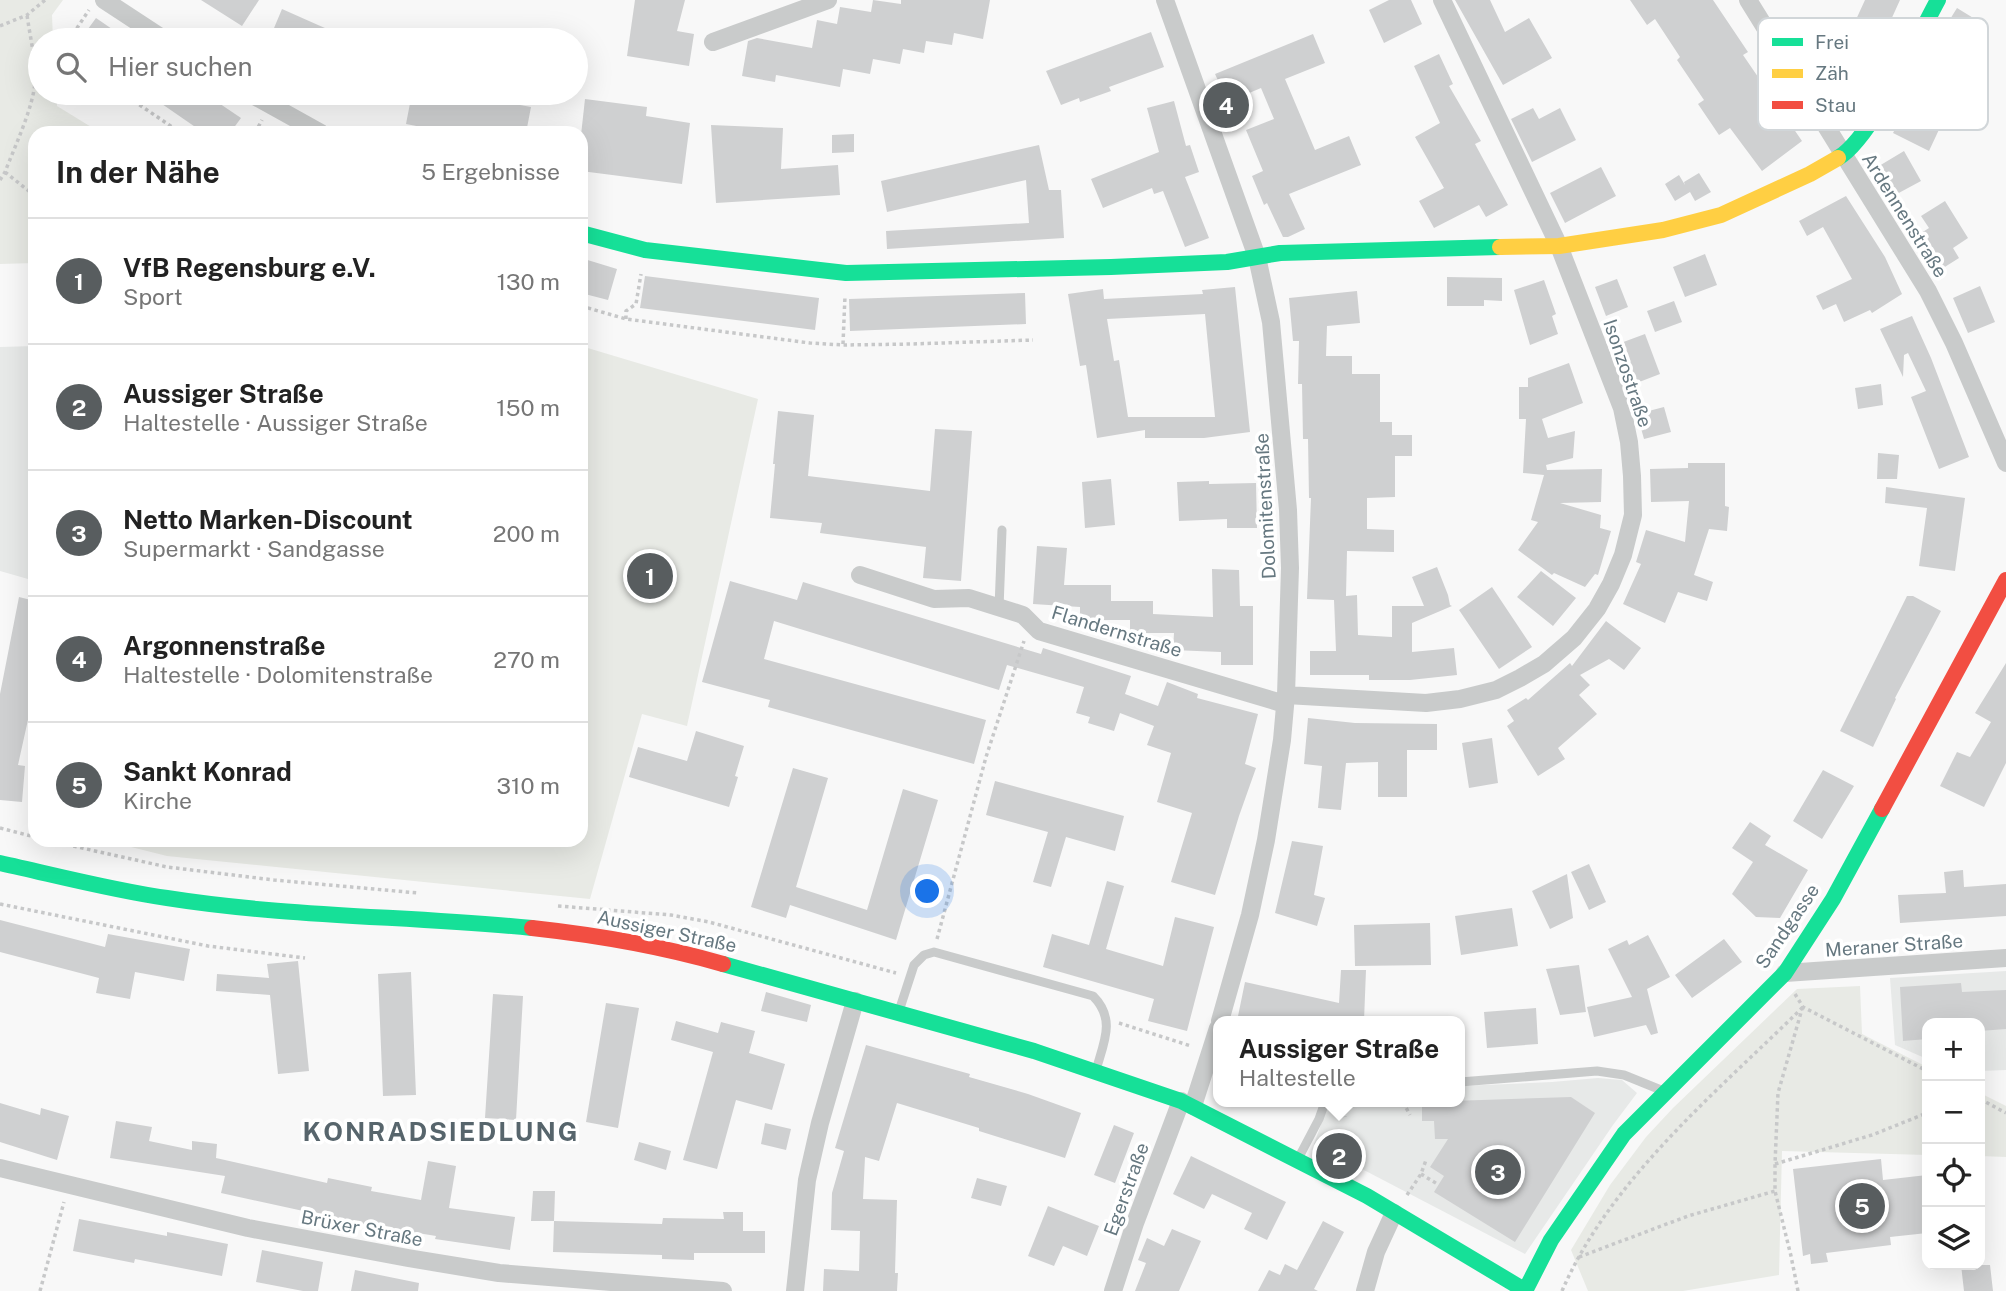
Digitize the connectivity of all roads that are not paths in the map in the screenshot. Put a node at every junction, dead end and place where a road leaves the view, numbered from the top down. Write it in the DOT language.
graph roads {
  1 [pos="104,0"];
  2 [pos="828,0"];
  3 [pos="1165,0"];
  4 [pos="1442,0"];
  5 [pos="1748,0"];
  6 [pos="1938,0"];
  7 [pos="1759,18"];
  8 [pos="1928,18"];
  9 [pos="147,28"];
  10 [pos="713,42"];
  11 [pos="271,105"];
  12 [pos="308,126"];
  13 [pos="1828,130"];
  14 [pos="1865,130"];
  15 [pos="1843,155"];
  16 [pos="588,235"];
  17 [pos="1559,246"];
  18 [pos="1257,257"];
  19 [pos="2006,463"];
  20 [pos="1002,530"];
  21 [pos="860,575"];
  22 [pos="2006,580"];
  23 [pos="999,608"];
  24 [pos="1286,699"];
  25 [pos="0,863"];
  26 [pos="2006,958"];
  27 [pos="1785,973"];
  28 [pos="855,1001"];
  29 [pos="898,1013"];
  30 [pos="1221,1016"];
  31 [pos="1213,1043"];
  32 [pos="1096,1071"];
  33 [pos="1465,1082"];
  34 [pos="1666,1092"];
  35 [pos="1187,1104"];
  36 [pos="1324,1107"];
  37 [pos="1297,1160"];
  38 [pos="0,1168"];
  39 [pos="1394,1213"];
  40 [pos="723,1291"];
  41 [pos="795,1291"];
  42 [pos="1113,1291"];
  43 [pos="1365,1291"];
  44 [pos="1526,1291"];
  1 -- 9 [label="street"];
  2 -- 10 [label="street"];
  3 -- 18 [label="street, Dolomitenstraße"];
  4 -- 17 [label="street, Isonzostraße"];
  5 -- 7 [label="street, Ardennenstraße"];
  6 -- 8 [label="street"];
  11 -- 12 [label="street"];
  13 -- 15 [label="street, Ardennenstraße"];
  14 -- 15 [label="street"];
  15 -- 17 [label="street"];
  15 -- 19 [label="street, Ardennenstraße"];
  16 -- 18 [label="street"];
  17 -- 18 [label="street"];
  17 -- 24 [label="street, Isonzostraße"];
  18 -- 24 [label="street, Dolomitenstraße"];
  20 -- 23 [label="lane"];
  21 -- 23 [label="street, Flandernstraße"];
  22 -- 27 [label="street, Sandgasse"];
  23 -- 24 [label="street, Flandernstraße"];
  24 -- 30 [label="street, Dolomitenstraße"];
  25 -- 28 [label="street, Aussiger Straße"];
  26 -- 27 [label="street, Meraner Straße"];
  27 -- 34 [label="street, Sandgasse"];
  28 -- 29 [label="street, Aussiger Straße"];
  28 -- 41 [label="street"];
  29 -- 32 [label="street, Aussiger Straße"];
  29 -- 32 [label="lane"];
  31 -- 35 [label="street"];
  32 -- 35 [label="street, Aussiger Straße"];
  33 -- 34 [label="lane"];
  34 -- 44 [label="street, Sandgasse"];
  35 -- 37 [label="street, Aussiger Straße"];
  35 -- 42 [label="street, Egerstraße"];
  36 -- 37 [label="lane"];
  37 -- 39 [label="street, Aussiger Straße"];
  38 -- 40 [label="street, Brüxer Straße"];
  39 -- 43 [label="street"];
  39 -- 44 [label="street, Aussiger Straße"];
}
